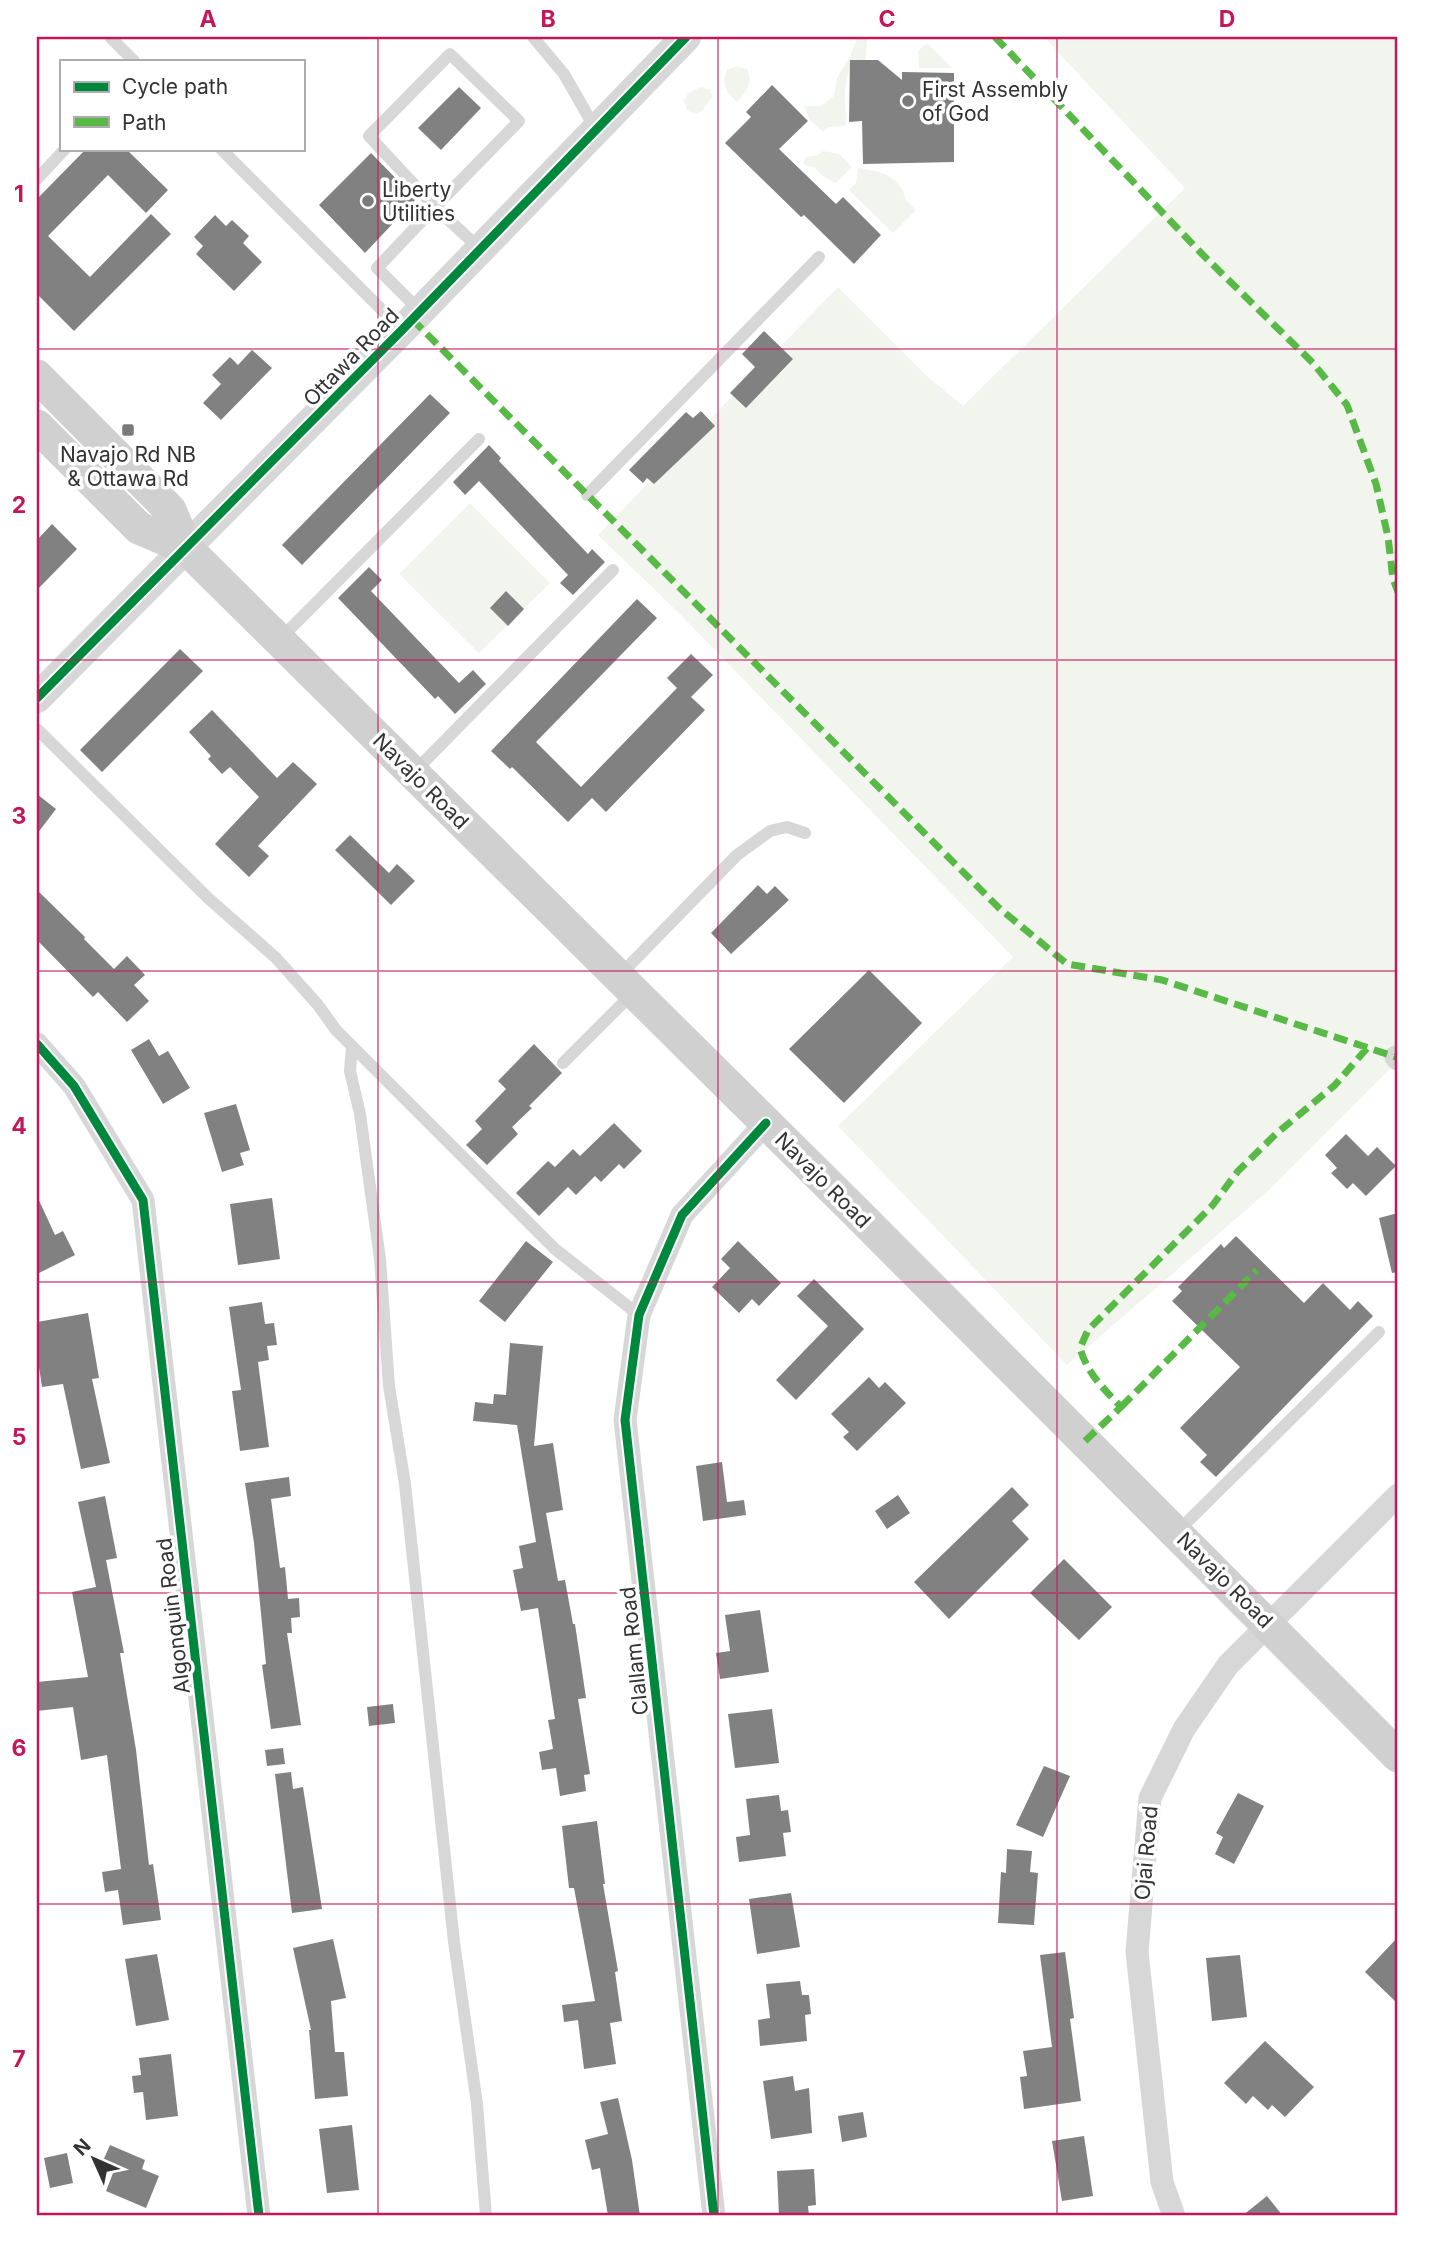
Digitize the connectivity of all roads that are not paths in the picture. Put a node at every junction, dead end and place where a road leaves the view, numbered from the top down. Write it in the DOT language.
graph roads {
  1 [pos="110,37"];
  2 [pos="533,37"];
  3 [pos="686,37"];
  4 [pos="133,60"];
  5 [pos="596,130"];
  6 [pos="64,150"];
  7 [pos="222,150"];
  8 [pos="37,178"];
  9 [pos="435,207"];
  10 [pos="480,249"];
  11 [pos="820,257"];
  12 [pos="411,321"];
  13 [pos="37,376"];
  14 [pos="37,426"];
  15 [pos="479,439"];
  16 [pos="587,495"];
  17 [pos="186,548"];
  18 [pos="613,570"];
  19 [pos="279,640"];
  20 [pos="37,698"];
  21 [pos="37,729"];
  22 [pos="413,773"];
  23 [pos="805,833"];
  24 [pos="626,984"];
  25 [pos="37,1044"];
  26 [pos="352,1046"];
  27 [pos="563,1063"];
  28 [pos="766,1123"];
  29 [pos="639,1315"];
  30 [pos="1379,1332"];
  31 [pos="1398,1494"];
  32 [pos="1176,1532"];
  33 [pos="1269,1624"];
  34 [pos="1398,1756"];
  35 [pos="259,2216"];
  36 [pos="486,2216"];
  37 [pos="714,2216"];
  38 [pos="1174,2216"];
  1 -- 4 [label="lane"];
  2 -- 5 [label="lane"];
  3 -- 5 [label="street, Ottawa Road"];
  5 -- 10 [label="street, Ottawa Road"];
  6 -- 8 [label="lane"];
  7 -- 12 [label="lane"];
  9 -- 9 [label="lane"];
  9 -- 10 [label="lane"];
  9 -- 12 [label="lane"];
  10 -- 12 [label="street, Ottawa Road"];
  11 -- 16 [label="lane"];
  12 -- 17 [label="street, Ottawa Road"];
  13 -- 17 [label="main road, Navajo Road"];
  14 -- 17 [label="main road, Navajo Road"];
  15 -- 19 [label="lane"];
  17 -- 19 [label="main road, Navajo Road"];
  17 -- 20 [label="street, Ottawa Road"];
  18 -- 22 [label="lane"];
  19 -- 22 [label="main road, Navajo Road"];
  21 -- 26 [label="lane"];
  22 -- 24 [label="main road, Navajo Road"];
  23 -- 24 [label="lane"];
  24 -- 27 [label="lane"];
  24 -- 28 [label="main road, Navajo Road"];
  25 -- 35 [label="street, Algonquin Road"];
  26 -- 29 [label="lane"];
  26 -- 36 [label="lane"];
  28 -- 29 [label="street, Clallam Road"];
  28 -- 32 [label="main road, Navajo Road"];
  29 -- 37 [label="street, Clallam Road"];
  30 -- 32 [label="lane"];
  31 -- 33 [label="street, Ojai Road"];
  32 -- 33 [label="main road, Navajo Road"];
  33 -- 34 [label="main road, Navajo Road"];
  33 -- 38 [label="street, Ojai Road"];
}
